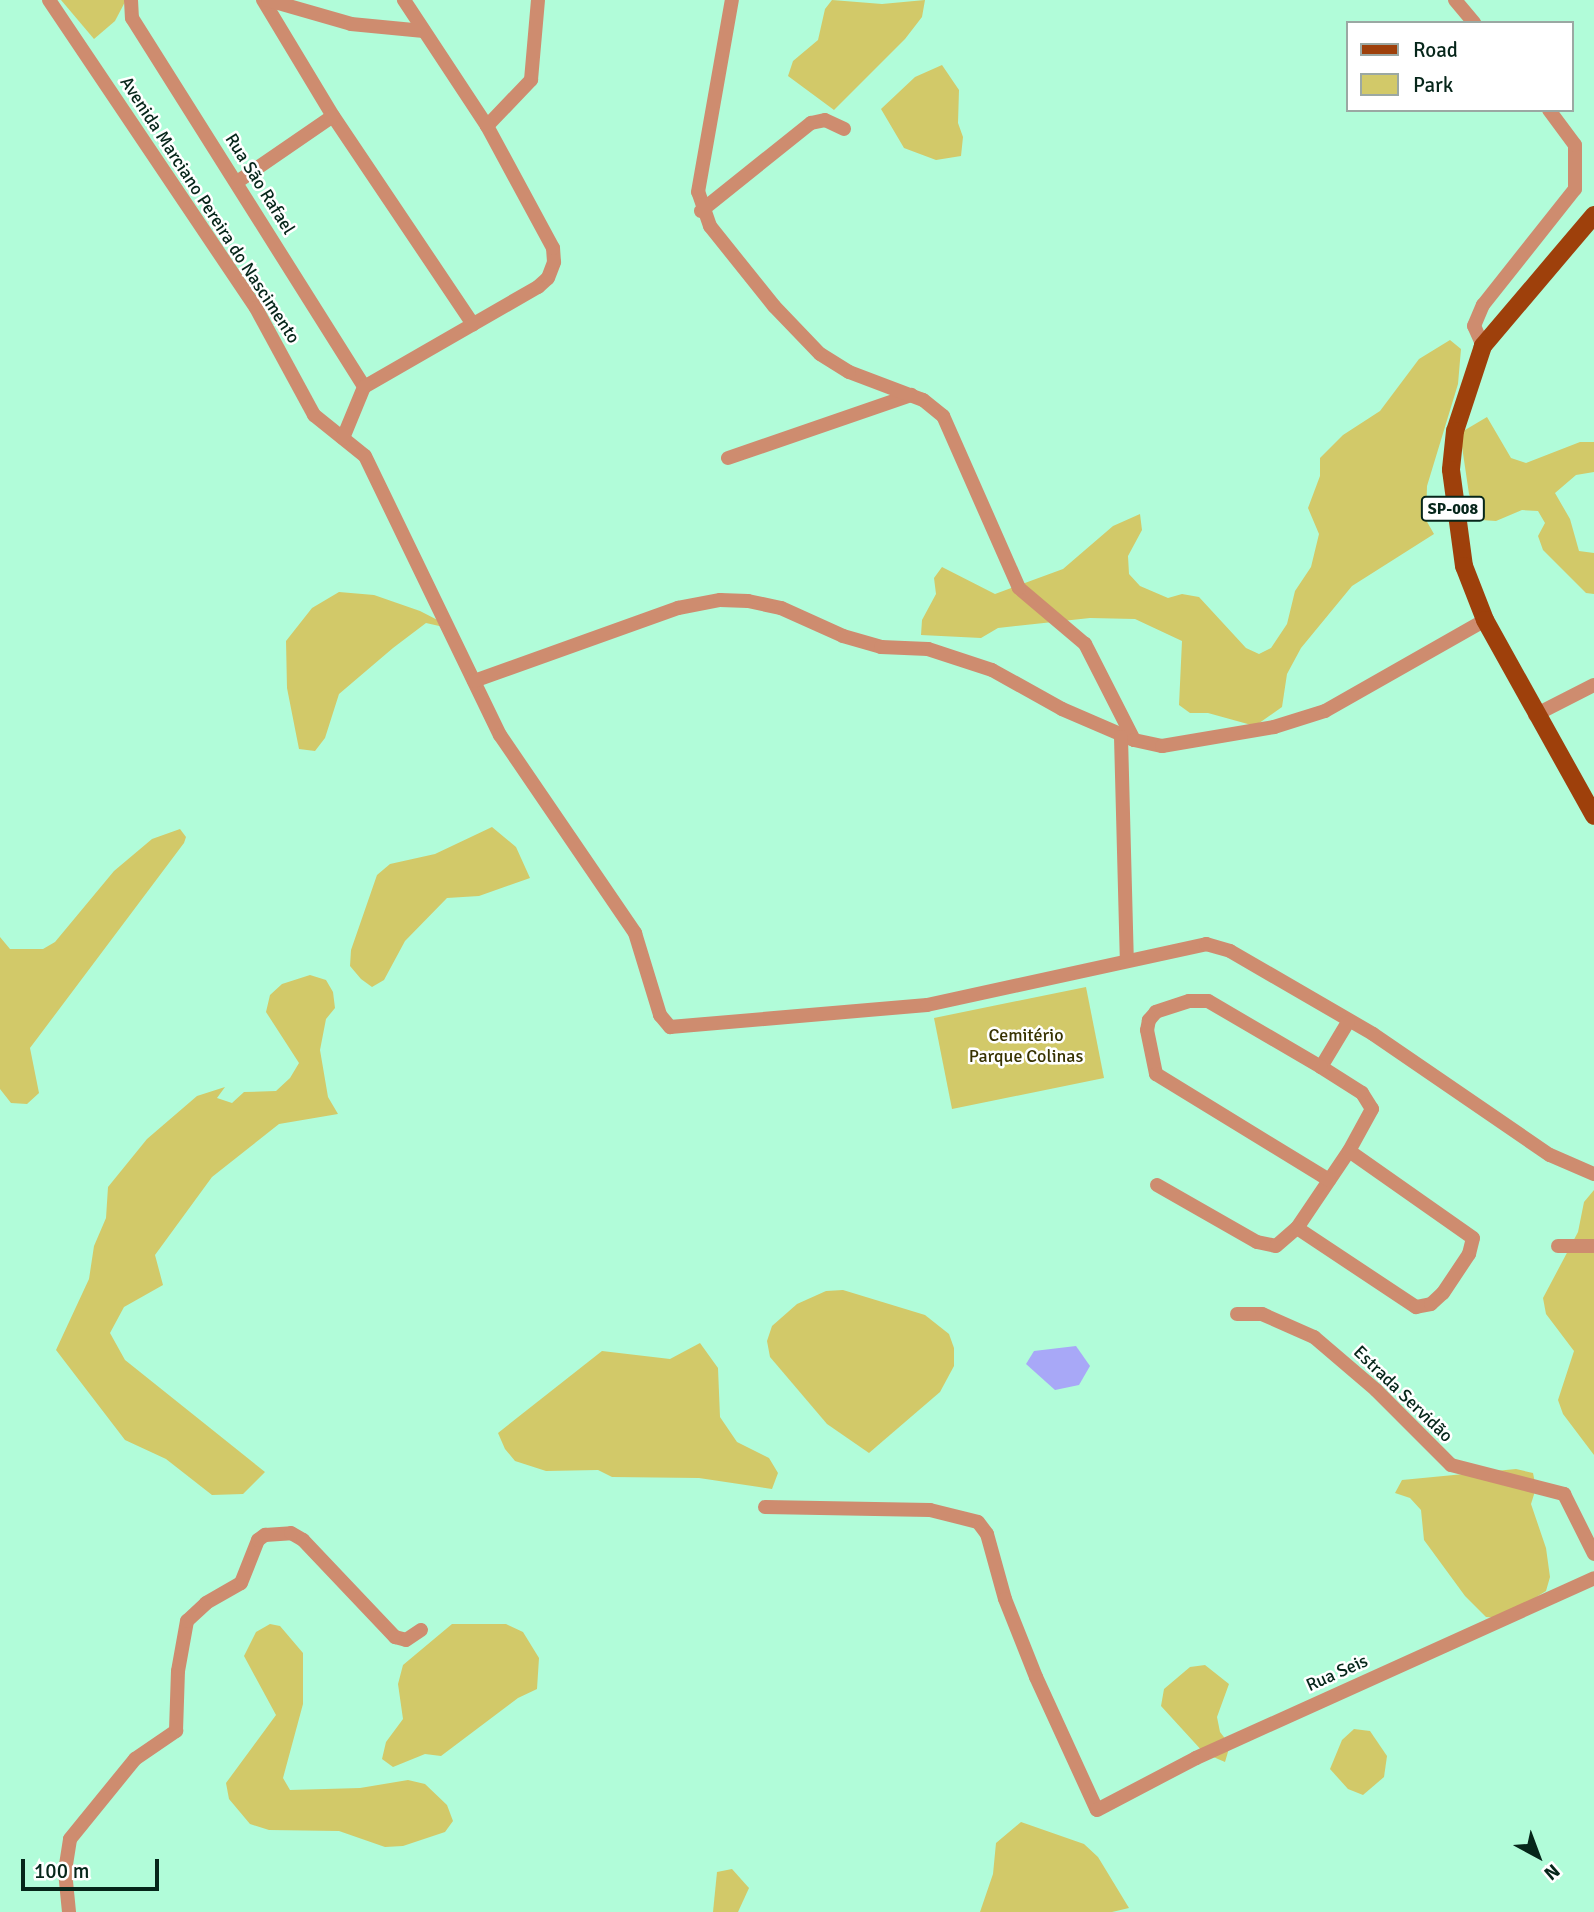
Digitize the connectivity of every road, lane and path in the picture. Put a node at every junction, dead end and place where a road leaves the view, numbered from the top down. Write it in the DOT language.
graph roads {
  1 [pos="48,0"];
  2 [pos="131,0"];
  3 [pos="265,0"];
  4 [pos="404,0"];
  5 [pos="538,0"];
  6 [pos="732,0"];
  7 [pos="1455,0"];
  8 [pos="1472,21"];
  9 [pos="424,31"];
  10 [pos="1551,112"];
  11 [pos="333,116"];
  12 [pos="487,126"];
  13 [pos="844,129"];
  14 [pos="237,182"];
  15 [pos="701,211"];
  16 [pos="1594,215"];
  17 [pos="473,324"];
  18 [pos="1483,346"];
  19 [pos="364,387"];
  20 [pos="911,396"];
  21 [pos="343,438"];
  22 [pos="727,458"];
  23 [pos="1485,620"];
  24 [pos="474,681"];
  25 [pos="1594,685"];
  26 [pos="1535,715"];
  27 [pos="1128,739"];
  28 [pos="1594,816"];
  29 [pos="1127,960"];
  30 [pos="1348,1022"];
  31 [pos="1321,1067"];
  32 [pos="1349,1151"];
  33 [pos="1594,1174"];
  34 [pos="1329,1180"];
  35 [pos="1157,1185"];
  36 [pos="1297,1228"];
  37 [pos="1594,1246"];
  38 [pos="1558,1247"];
  39 [pos="1237,1314"];
  40 [pos="765,1507"];
  41 [pos="1594,1554"];
  42 [pos="1594,1578"];
  43 [pos="421,1630"];
  44 [pos="69,1912"];
  1 -- 21 [label="street, Avenida Marciano Pereira do Nascimento"];
  2 -- 14 [label="street, Rua São Rafael"];
  3 -- 9 [label="street"];
  3 -- 11 [label="street"];
  4 -- 9 [label="street"];
  5 -- 12 [label="street"];
  6 -- 15 [label="street"];
  7 -- 8 [label="street"];
  9 -- 12 [label="street"];
  10 -- 18 [label="street"];
  11 -- 14 [label="street"];
  11 -- 17 [label="street"];
  12 -- 17 [label="street"];
  13 -- 15 [label="street"];
  14 -- 19 [label="street, Rua São Rafael"];
  15 -- 20 [label="street"];
  16 -- 18 [label="main road, SP-008"];
  17 -- 19 [label="street"];
  18 -- 23 [label="main road, SP-008"];
  19 -- 21 [label="street"];
  20 -- 22 [label="street"];
  20 -- 27 [label="street"];
  21 -- 24 [label="street, Avenida Marciano Pereira do Nascimento"];
  23 -- 26 [label="main road, SP-008"];
  23 -- 27 [label="street"];
  24 -- 27 [label="street"];
  24 -- 29 [label="street, Avenida Marciano Pereira do Nascimento"];
  25 -- 26 [label="street"];
  26 -- 28 [label="main road, SP-008"];
  27 -- 29 [label="street"];
  29 -- 30 [label="street, Avenida Marciano Pereira do Nascimento"];
  30 -- 31 [label="street"];
  30 -- 33 [label="street, Avenida Marciano Pereira do Nascimento"];
  31 -- 32 [label="street"];
  31 -- 34 [label="street"];
  32 -- 34 [label="street"];
  32 -- 36 [label="street"];
  34 -- 36 [label="street"];
  35 -- 36 [label="street"];
  37 -- 38 [label="street"];
  39 -- 41 [label="street, Estrada Servidão"];
  40 -- 42 [label="street, Rua Seis"];
  43 -- 44 [label="street"];
}
